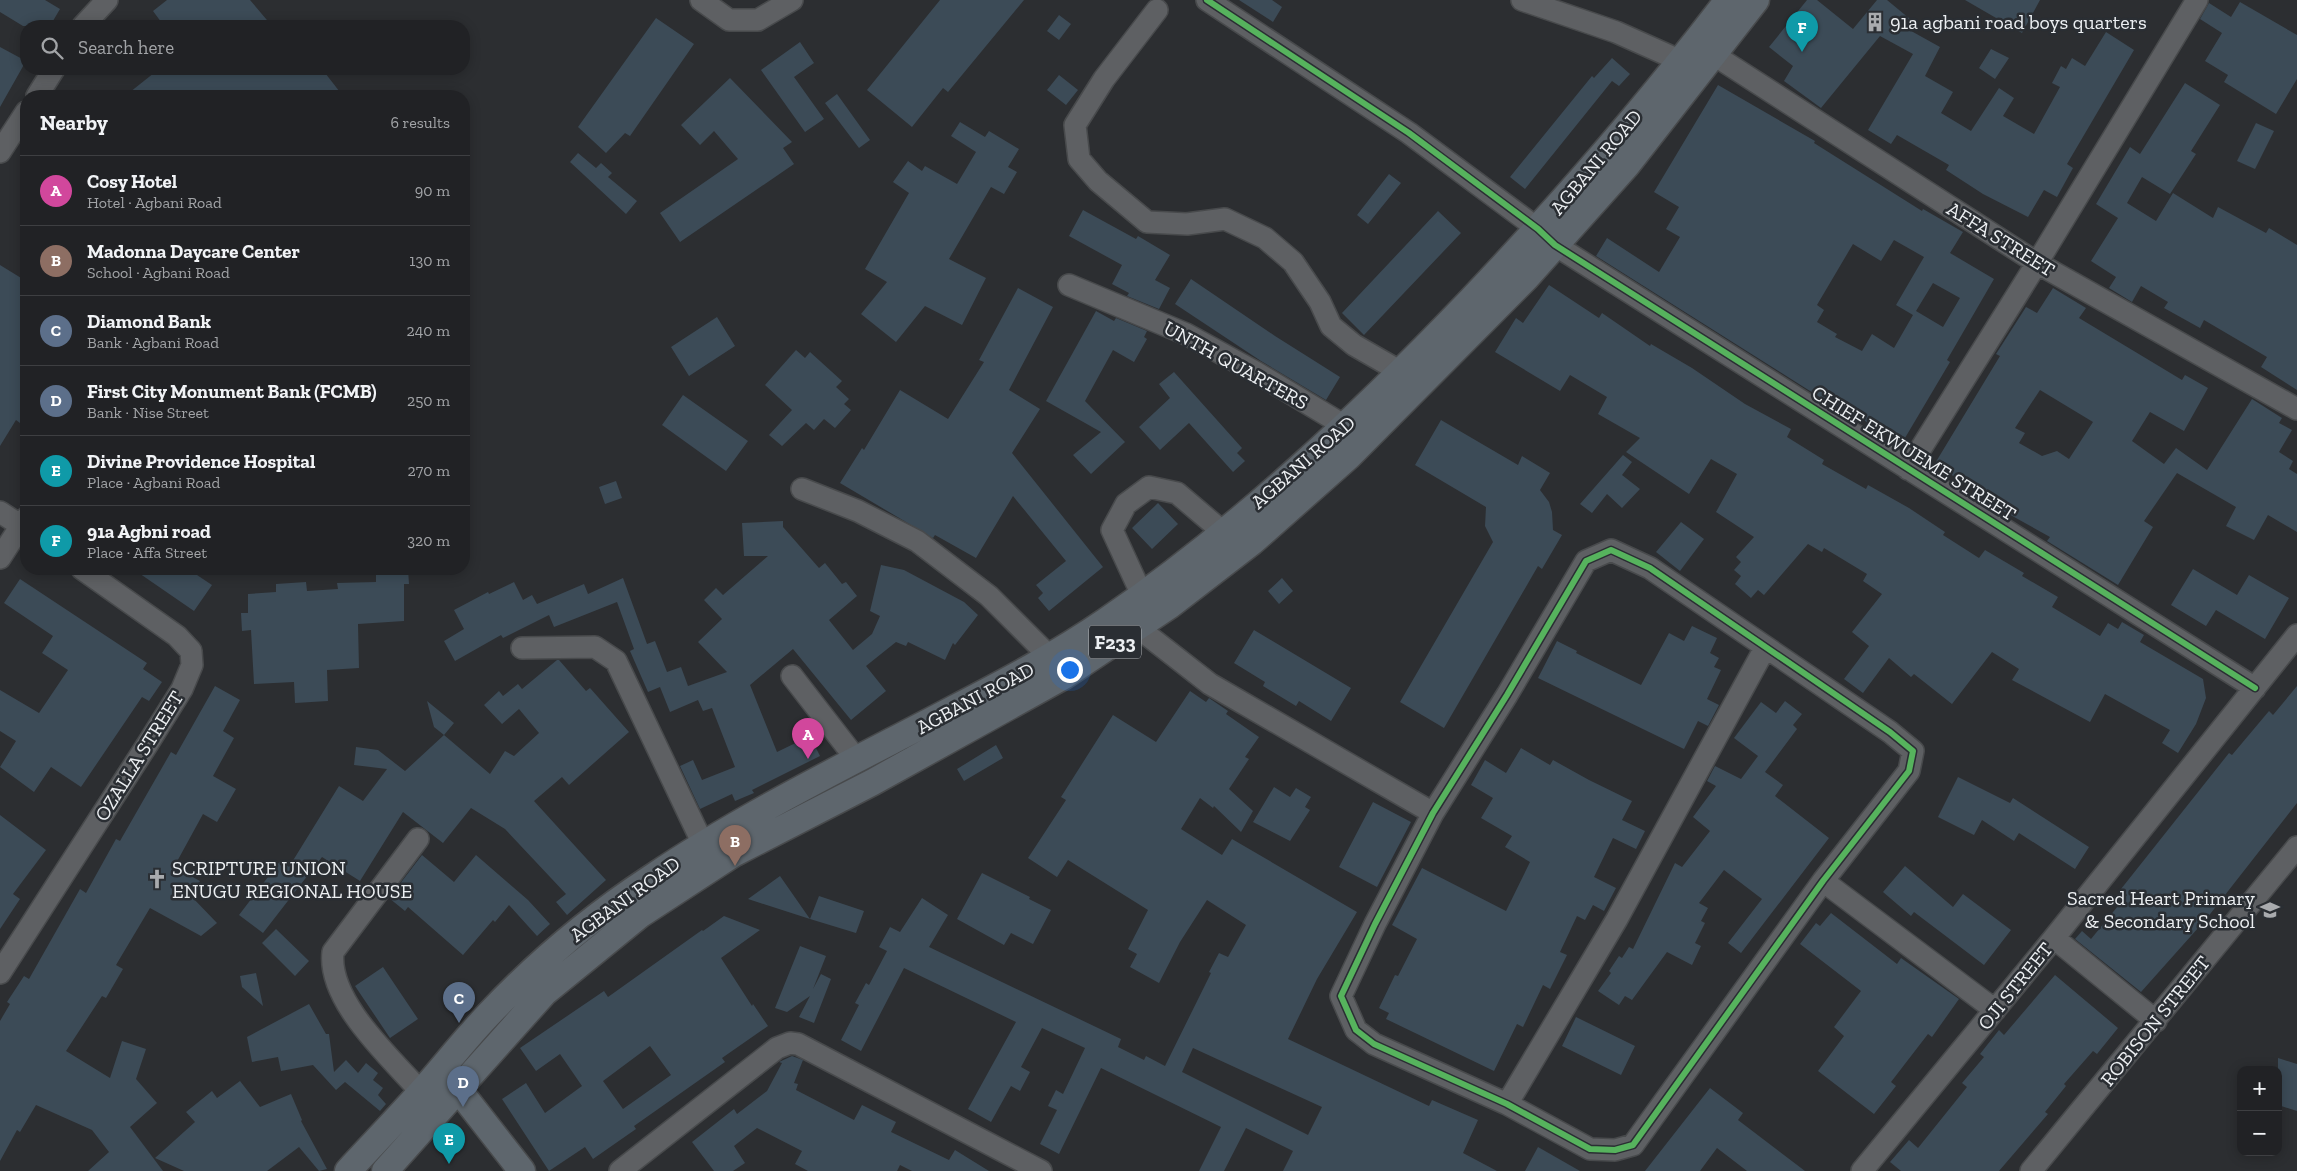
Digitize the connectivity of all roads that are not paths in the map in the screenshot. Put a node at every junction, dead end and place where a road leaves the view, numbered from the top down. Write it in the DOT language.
graph roads {
  1 [pos="107,0"];
  2 [pos="701,0"];
  3 [pos="792,0"];
  4 [pos="1207,0"];
  5 [pos="1522,0"];
  6 [pos="1728,0"];
  7 [pos="1756,0"];
  8 [pos="2197,0"];
  9 [pos="1157,10"];
  10 [pos="89,20"];
  11 [pos="1714,56"];
  12 [pos="1681,61"];
  13 [pos="51,75"];
  14 [pos="45,90"];
  15 [pos="20,121"];
  16 [pos="0,152"];
  17 [pos="1547,237"];
  18 [pos="2038,263"];
  19 [pos="1069,285"];
  20 [pos="1401,372"];
  21 [pos="2297,409"];
  22 [pos="1345,426"];
  23 [pos="1908,469"];
  24 [pos="802,489"];
  25 [pos="0,512"];
  26 [pos="20,522"];
  27 [pos="20,530"];
  28 [pos="1223,532"];
  29 [pos="0,558"];
  30 [pos="91,575"];
  31 [pos="1142,595"];
  32 [pos="1137,627"];
  33 [pos="2297,635"];
  34 [pos="522,648"];
  35 [pos="1766,648"];
  36 [pos="1050,658"];
  37 [pos="792,676"];
  38 [pos="2255,688"];
  39 [pos="856,760"];
  40 [pos="1433,813"];
  41 [pos="418,840"];
  42 [pos="703,844"];
  43 [pos="2297,847"];
  44 [pos="1823,881"];
  45 [pos="2054,938"];
  46 [pos="0,973"];
  47 [pos="1995,1010"];
  48 [pos="2156,1021"];
  49 [pos="450,1078"];
  50 [pos="421,1092"];
  51 [pos="1508,1104"];
  52 [pos="348,1171"];
  53 [pos="385,1171"];
  54 [pos="522,1171"];
  55 [pos="620,1171"];
  56 [pos="1041,1171"];
  57 [pos="1862,1171"];
  58 [pos="2031,1171"];
  1 -- 10 [label="street"];
  2 -- 3 [label="street"];
  4 -- 17 [label="street, CHIEF EKWUEME STREET"];
  5 -- 12 [label="street"];
  6 -- 12 [label="main road, AGBANI ROAD / F233"];
  7 -- 11 [label="main road, AGBANI ROAD / F233"];
  8 -- 18 [label="street"];
  9 -- 20 [label="street"];
  11 -- 17 [label="main road, AGBANI ROAD / F233"];
  11 -- 18 [label="street, AFFA STREET"];
  12 -- 17 [label="main road, AGBANI ROAD / F233"];
  13 -- 14 [label="street"];
  15 -- 16 [label="street"];
  17 -- 20 [label="main road, AGBANI ROAD / F233"];
  17 -- 23 [label="street, CHIEF EKWUEME STREET"];
  17 -- 32 [label="main road, AGBANI ROAD / F233"];
  18 -- 21 [label="street, AFFA STREET"];
  18 -- 23 [label="street"];
  19 -- 22 [label="street, UNTH QUARTERS"];
  20 -- 22 [label="main road, AGBANI ROAD / F233"];
  22 -- 28 [label="main road, AGBANI ROAD / F233"];
  23 -- 38 [label="street, CHIEF EKWUEME STREET"];
  24 -- 36 [label="street"];
  25 -- 26 [label="street"];
  27 -- 29 [label="street"];
  28 -- 31 [label="main road, AGBANI ROAD / F233"];
  28 -- 31 [label="street"];
  30 -- 46 [label="street, OZALLA STREET"];
  31 -- 36 [label="main road, AGBANI ROAD / F233"];
  32 -- 40 [label="street"];
  32 -- 49 [label="main road, AGBANI ROAD / F233"];
  33 -- 38 [label="street, OJI STREET"];
  34 -- 42 [label="street"];
  35 -- 40 [label="street"];
  35 -- 44 [label="street"];
  35 -- 51 [label="street"];
  36 -- 39 [label="main road, AGBANI ROAD / F233"];
  37 -- 39 [label="street"];
  38 -- 45 [label="street, OJI STREET"];
  39 -- 42 [label="main road, AGBANI ROAD / F233"];
  40 -- 51 [label="street"];
  41 -- 50 [label="street"];
  42 -- 49 [label="main road, AGBANI ROAD / F233"];
  43 -- 48 [label="street, ROBISON STREET"];
  44 -- 47 [label="street"];
  44 -- 51 [label="street"];
  45 -- 47 [label="street, OJI STREET"];
  45 -- 48 [label="street"];
  47 -- 57 [label="street, OJI STREET"];
  48 -- 58 [label="street, ROBISON STREET"];
  49 -- 50 [label="main road, AGBANI ROAD / F233"];
  49 -- 53 [label="main road, AGBANI ROAD / F233"];
  49 -- 54 [label="main road"];
  50 -- 52 [label="main road, AGBANI ROAD / F233"];
  55 -- 56 [label="street"];
}
